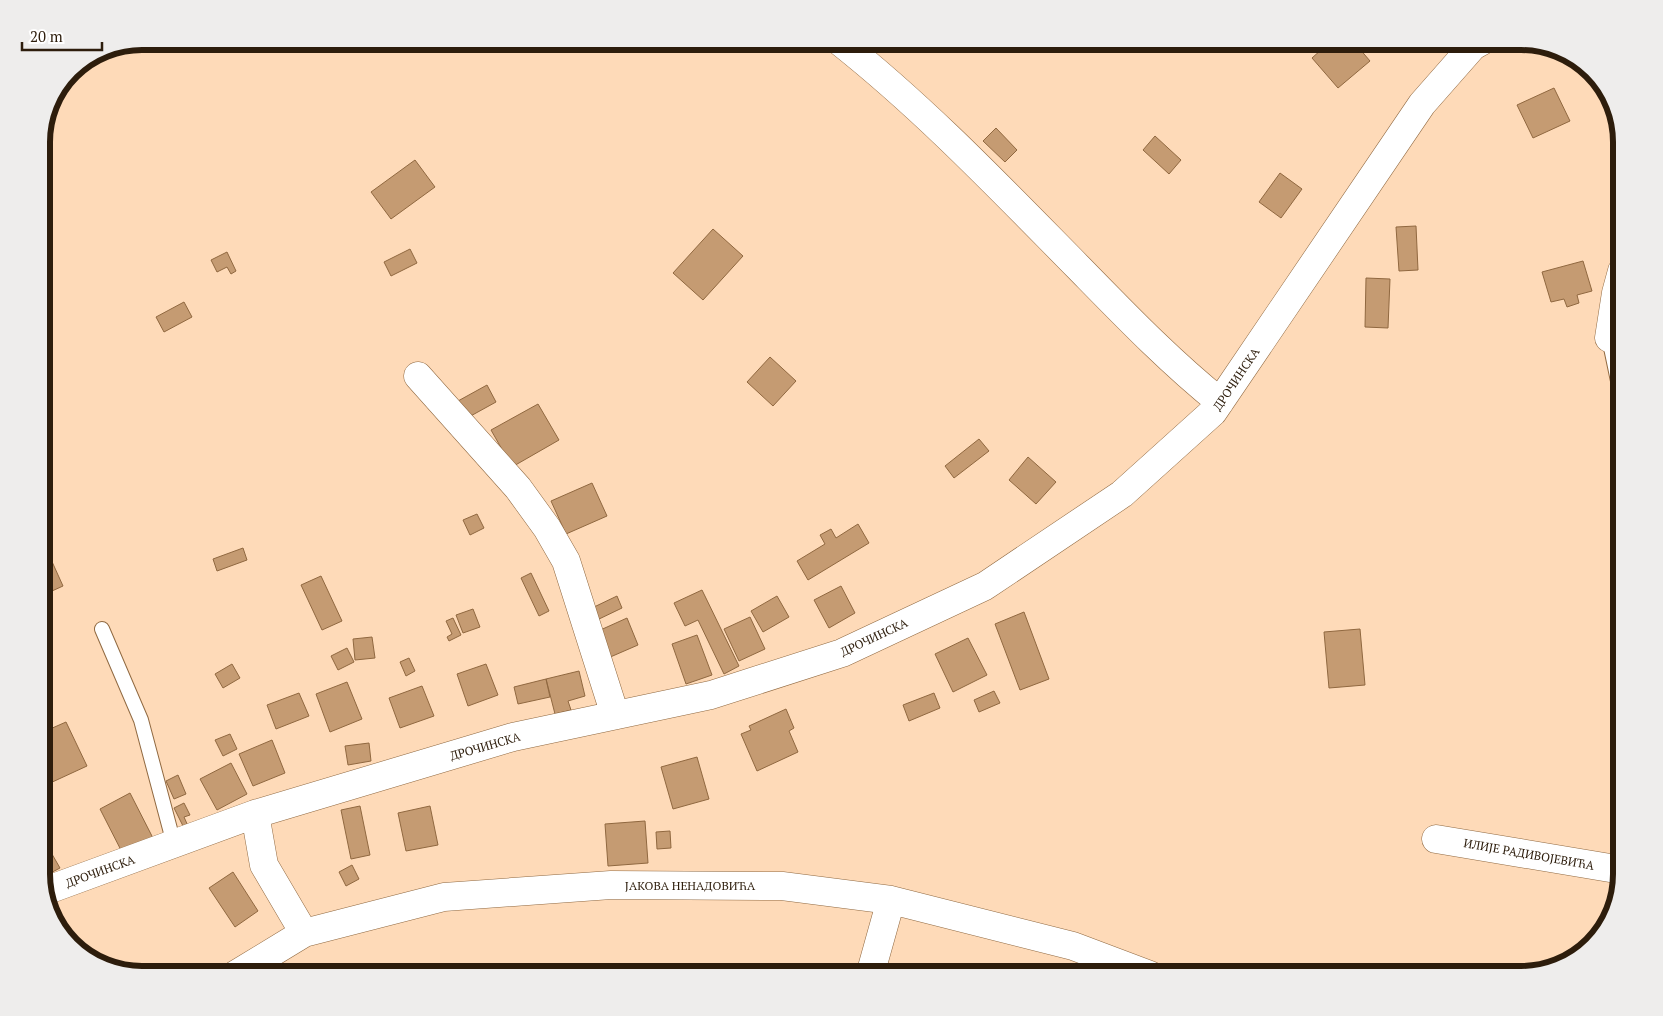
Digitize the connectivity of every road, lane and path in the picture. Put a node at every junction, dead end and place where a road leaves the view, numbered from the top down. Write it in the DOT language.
graph roads {
  1 [pos="850,50"];
  2 [pos="1469,50"];
  3 [pos="1613,312"];
  4 [pos="1609,338"];
  5 [pos="1613,357"];
  6 [pos="418,376"];
  7 [pos="1220,402"];
  8 [pos="102,629"];
  9 [pos="615,715"];
  10 [pos="255,814"];
  11 [pos="1436,839"];
  12 [pos="174,844"];
  13 [pos="1613,868"];
  14 [pos="51,889"];
  15 [pos="892,900"];
  16 [pos="304,933"];
  17 [pos="250,966"];
  18 [pos="873,966"];
  19 [pos="1126,966"];
  1 -- 7 [label="street"];
  2 -- 7 [label="street, ДРОЧИНСКА"];
  3 -- 4 [label="street"];
  4 -- 5 [label="lane"];
  6 -- 9 [label="street"];
  7 -- 9 [label="street, ДРОЧИНСКА"];
  8 -- 12 [label="lane"];
  9 -- 10 [label="street, ДРОЧИНСКА"];
  10 -- 12 [label="street, ДРОЧИНСКА"];
  10 -- 16 [label="street"];
  11 -- 13 [label="street, ИЛИЈЕ РАДИВОЈЕВИЋА"];
  12 -- 14 [label="street, ДРОЧИНСКА"];
  15 -- 16 [label="street, ЈАКОВА НЕНАДОВИЋА"];
  15 -- 18 [label="street"];
  15 -- 19 [label="street, ЈАКОВА НЕНАДОВИЋА"];
  16 -- 17 [label="street, ЈАКОВА НЕНАДОВИЋА"];
}
